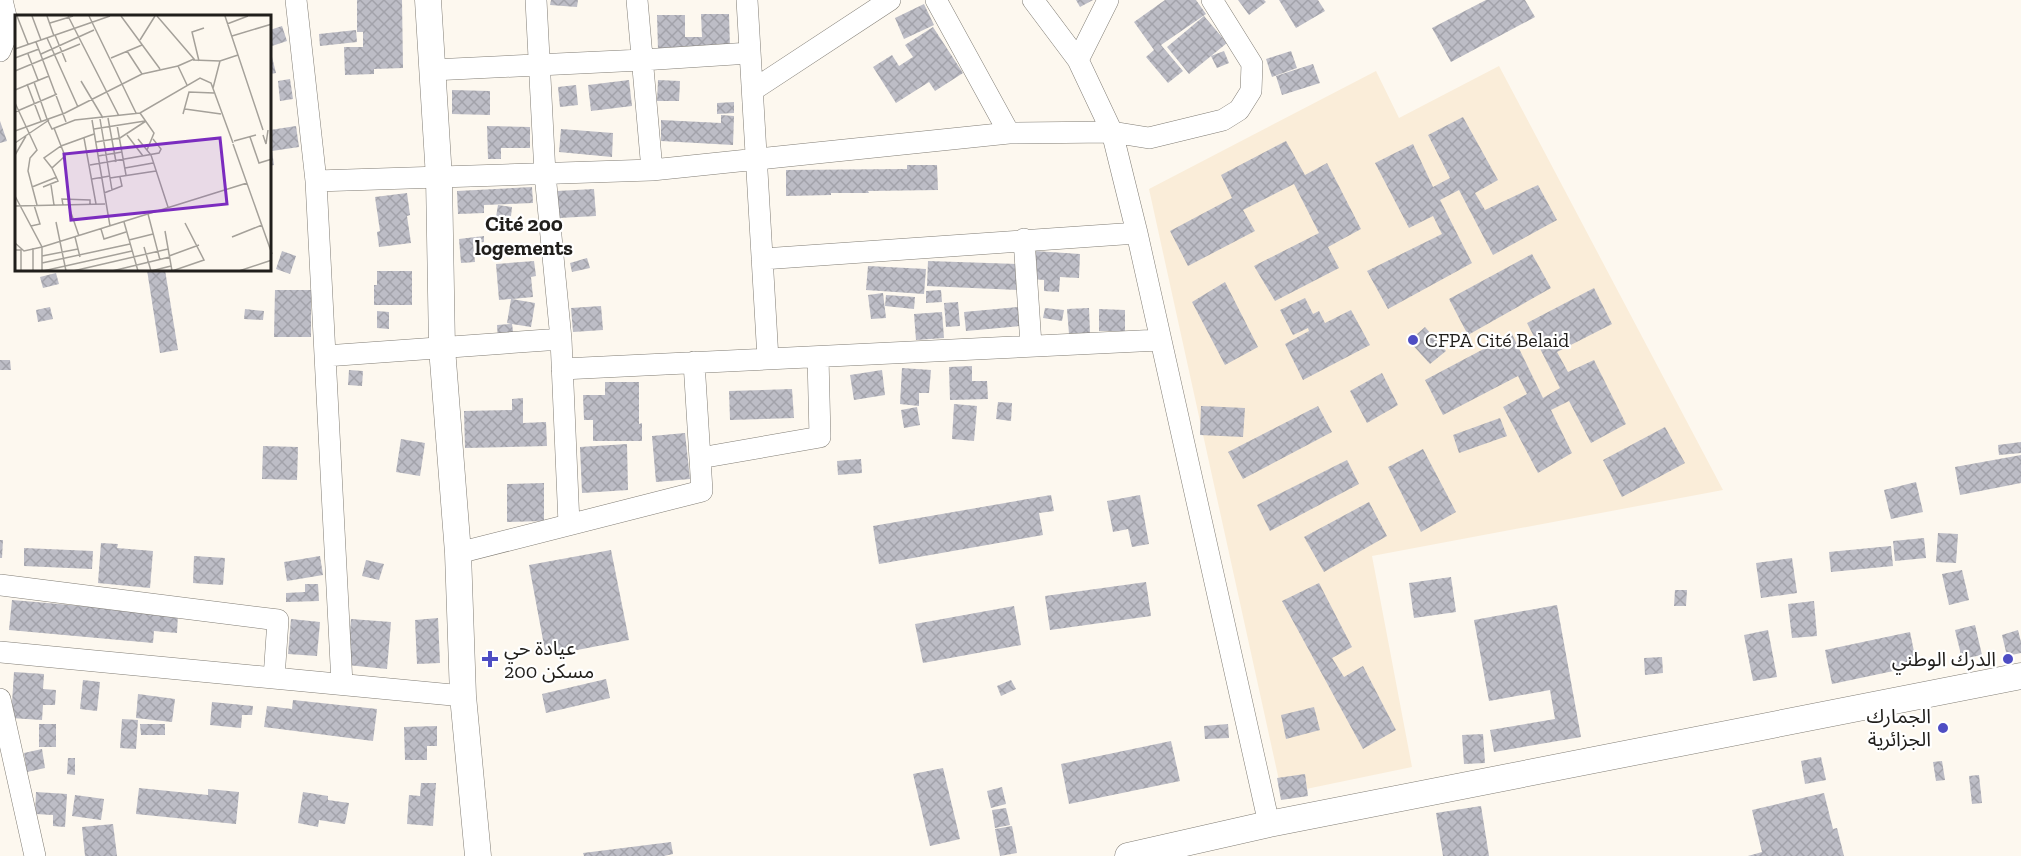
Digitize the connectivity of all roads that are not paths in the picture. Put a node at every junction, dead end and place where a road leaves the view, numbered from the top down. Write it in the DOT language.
graph roads {
  1 [pos="2,0"];
  2 [pos="296,0"];
  3 [pos="428,0"];
  4 [pos="536,0"];
  5 [pos="637,0"];
  6 [pos="747,0"];
  7 [pos="890,0"];
  8 [pos="936,0"];
  9 [pos="1033,0"];
  10 [pos="1108,0"];
  11 [pos="1212,0"];
  12 [pos="0,51"];
  13 [pos="750,53"];
  14 [pos="642,60"];
  15 [pos="1078,60"];
  16 [pos="538,65"];
  17 [pos="432,70"];
  18 [pos="753,90"];
  19 [pos="1112,132"];
  20 [pos="1009,133"];
  21 [pos="757,159"];
  22 [pos="652,170"];
  23 [pos="545,174"];
  24 [pos="439,178"];
  25 [pos="316,181"];
  26 [pos="1137,233"];
  27 [pos="1024,239"];
  28 [pos="762,259"];
  29 [pos="561,339"];
  30 [pos="1160,340"];
  31 [pos="1031,345"];
  32 [pos="442,348"];
  33 [pos="326,356"];
  34 [pos="818,357"];
  35 [pos="768,358"];
  36 [pos="694,362"];
  37 [pos="562,369"];
  38 [pos="700,458"];
  39 [pos="569,525"];
  40 [pos="458,553"];
  41 [pos="0,585"];
  42 [pos="0,652"];
  43 [pos="2021,676"];
  44 [pos="274,678"];
  45 [pos="342,684"];
  46 [pos="464,696"];
  47 [pos="0,699"];
  48 [pos="1269,824"];
  49 [pos="35,856"];
  50 [pos="478,856"];
  51 [pos="1128,856"];
  1 -- 12 [label="street"];
  2 -- 25 [label="street"];
  3 -- 17 [label="street"];
  4 -- 16 [label="street"];
  5 -- 14 [label="street"];
  6 -- 13 [label="street"];
  7 -- 18 [label="street"];
  8 -- 20 [label="street"];
  9 -- 15 [label="street"];
  10 -- 15 [label="street"];
  11 -- 19 [label="street"];
  13 -- 14 [label="street"];
  13 -- 18 [label="street"];
  14 -- 16 [label="street"];
  14 -- 22 [label="street"];
  15 -- 19 [label="street"];
  16 -- 17 [label="street"];
  16 -- 23 [label="street"];
  17 -- 24 [label="street"];
  18 -- 21 [label="street"];
  19 -- 20 [label="street"];
  19 -- 26 [label="street"];
  20 -- 21 [label="street"];
  21 -- 22 [label="street"];
  21 -- 28 [label="street"];
  22 -- 23 [label="street"];
  23 -- 24 [label="street"];
  23 -- 29 [label="street"];
  24 -- 25 [label="street"];
  24 -- 32 [label="street"];
  25 -- 33 [label="street"];
  26 -- 27 [label="street"];
  26 -- 30 [label="street"];
  27 -- 28 [label="street"];
  27 -- 31 [label="street"];
  28 -- 35 [label="street"];
  29 -- 32 [label="street"];
  29 -- 37 [label="street"];
  30 -- 31 [label="street"];
  30 -- 48 [label="street"];
  31 -- 34 [label="street"];
  32 -- 33 [label="street"];
  32 -- 40 [label="street"];
  33 -- 45 [label="street"];
  34 -- 35 [label="street"];
  34 -- 38 [label="street"];
  35 -- 36 [label="street"];
  36 -- 37 [label="street"];
  36 -- 38 [label="street"];
  37 -- 39 [label="street"];
  38 -- 39 [label="street"];
  39 -- 40 [label="street"];
  40 -- 46 [label="street"];
  41 -- 44 [label="street"];
  42 -- 44 [label="street"];
  43 -- 48 [label="street"];
  44 -- 45 [label="street"];
  45 -- 46 [label="street"];
  46 -- 50 [label="street"];
  47 -- 49 [label="street"];
  48 -- 51 [label="street"];
}
